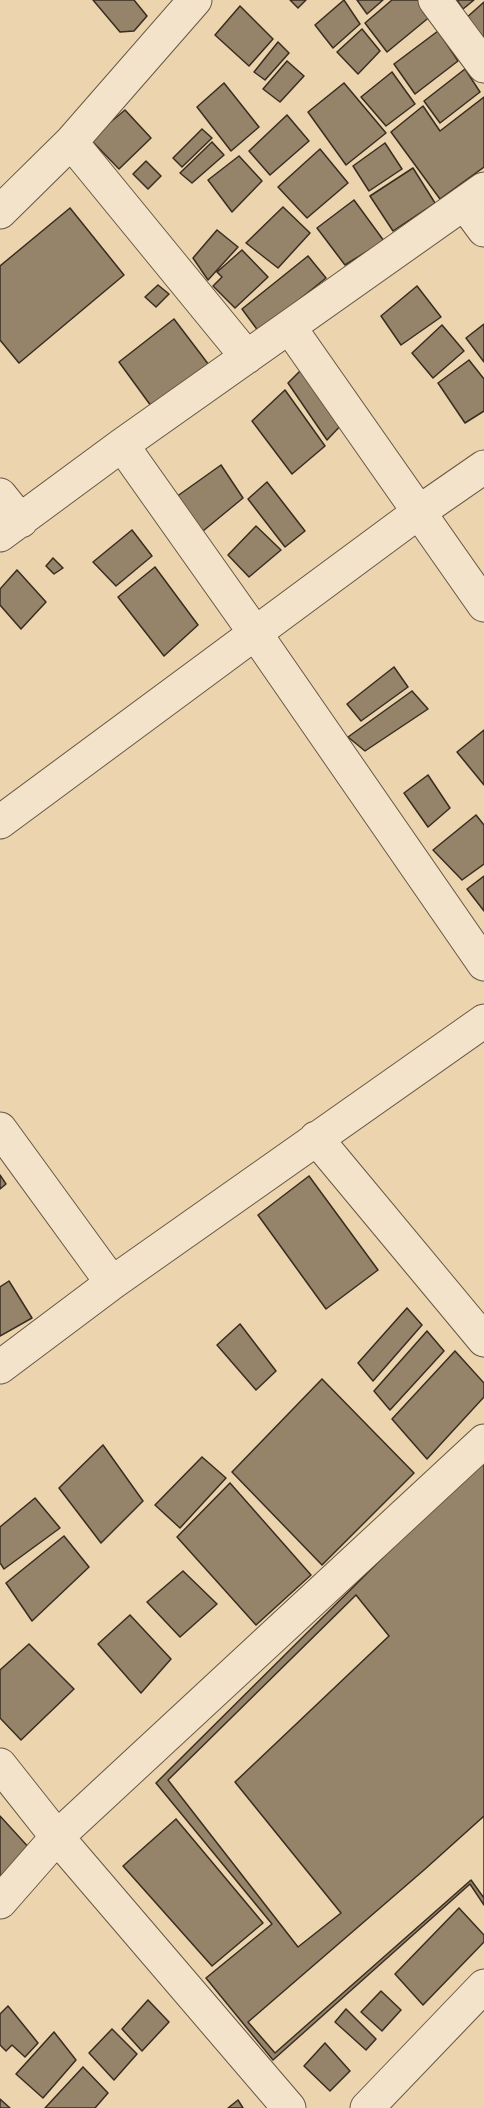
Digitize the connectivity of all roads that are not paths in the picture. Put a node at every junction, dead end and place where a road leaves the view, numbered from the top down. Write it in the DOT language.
graph roads {
  1 [pos="195,0"];
  2 [pos="435,0"];
  3 [pos="484,66"];
  4 [pos="71,142"];
  5 [pos="474,196"];
  6 [pos="0,212"];
  7 [pos="484,230"];
  8 [pos="290,328"];
  9 [pos="247,357"];
  10 [pos="122,445"];
  11 [pos="484,467"];
  12 [pos="0,495"];
  13 [pos="419,512"];
  14 [pos="10,528"];
  15 [pos="484,605"];
  16 [pos="255,633"];
  17 [pos="0,822"];
  18 [pos="484,964"];
  19 [pos="484,1021"];
  20 [pos="2,1137"];
  21 [pos="316,1138"];
  22 [pos="112,1283"];
  23 [pos="484,1340"];
  24 [pos="0,1367"];
  25 [pos="484,1441"];
  26 [pos="0,1765"];
  27 [pos="57,1837"];
  28 [pos="0,1902"];
  29 [pos="484,1986"];
  30 [pos="289,2108"];
  31 [pos="367,2108"];
  1 -- 4 [label="street"];
  2 -- 3 [label="street"];
  4 -- 6 [label="street"];
  4 -- 9 [label="street"];
  5 -- 7 [label="street"];
  5 -- 8 [label="street"];
  8 -- 9 [label="street"];
  8 -- 13 [label="street"];
  9 -- 10 [label="street"];
  10 -- 14 [label="street"];
  10 -- 16 [label="street"];
  11 -- 13 [label="street"];
  12 -- 14 [label="street"];
  13 -- 15 [label="street"];
  13 -- 16 [label="street"];
  16 -- 17 [label="street"];
  16 -- 18 [label="street"];
  19 -- 21 [label="street"];
  20 -- 22 [label="street"];
  21 -- 22 [label="street"];
  21 -- 23 [label="street"];
  22 -- 24 [label="street"];
  25 -- 27 [label="street"];
  26 -- 27 [label="street"];
  27 -- 28 [label="street"];
  27 -- 30 [label="street"];
  29 -- 31 [label="street"];
}
